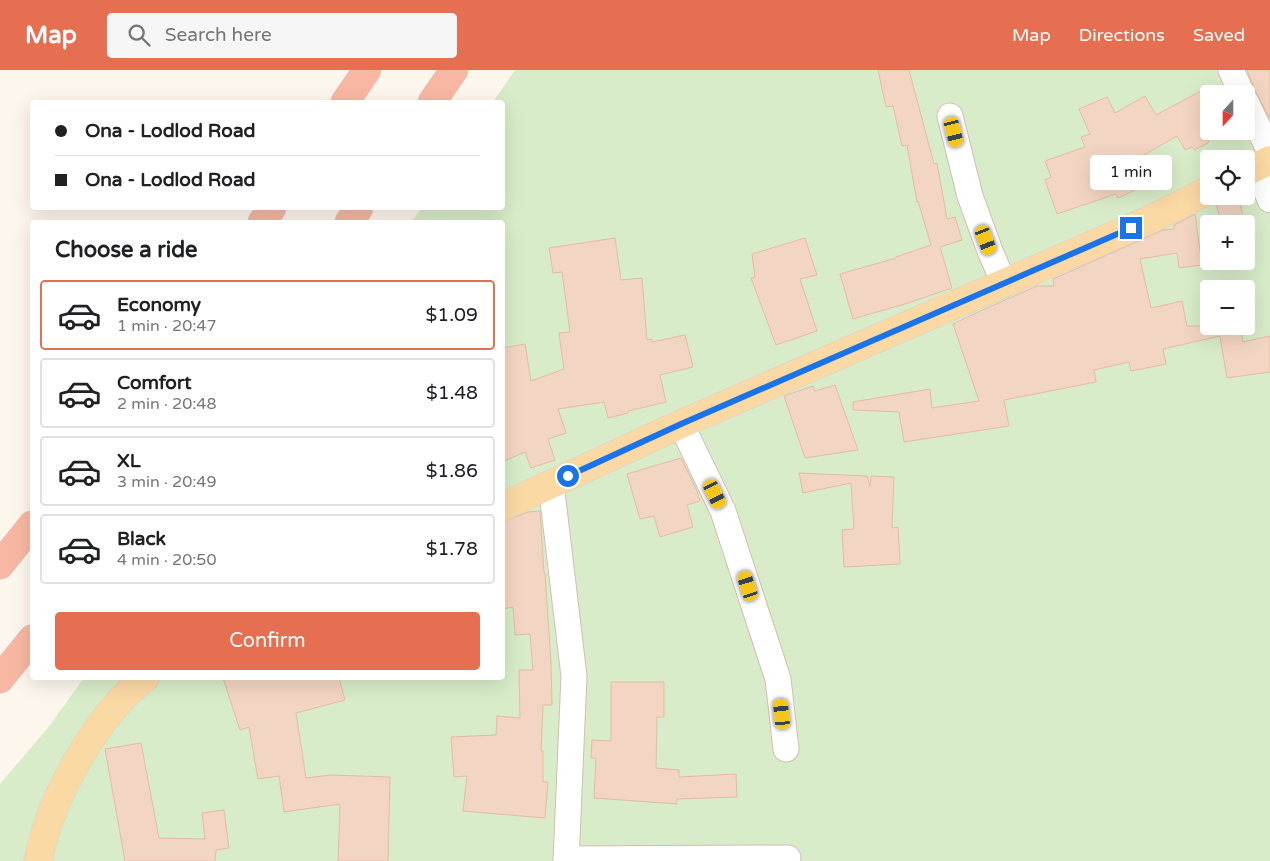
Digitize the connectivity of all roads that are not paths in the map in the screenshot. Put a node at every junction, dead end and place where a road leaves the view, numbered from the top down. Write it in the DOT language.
graph roads {
  1 [pos="367,70"];
  2 [pos="454,70"];
  3 [pos="1231,70"];
  4 [pos="1238,85"];
  5 [pos="346,100"];
  6 [pos="433,100"];
  7 [pos="950,116"];
  8 [pos="1255,139"];
  9 [pos="1261,163"];
  10 [pos="1200,194"];
  11 [pos="1270,200"];
  12 [pos="1004,283"];
  13 [pos="681,424"];
  14 [pos="551,484"];
  15 [pos="505,506"];
  16 [pos="30,528"];
  17 [pos="0,565"];
  18 [pos="30,642"];
  19 [pos="0,679"];
  20 [pos="142,680"];
  21 [pos="786,749"];
  22 [pos="788,858"];
  23 [pos="566,860"];
  24 [pos="38,861"];
  1 -- 5 [label="highway"];
  2 -- 6 [label="highway"];
  3 -- 4 [label="street"];
  7 -- 12 [label="street"];
  8 -- 9 [label="street"];
  9 -- 11 [label="street"];
  10 -- 12 [label="main road"];
  12 -- 13 [label="main road"];
  13 -- 14 [label="main road"];
  13 -- 21 [label="street"];
  14 -- 15 [label="main road"];
  14 -- 23 [label="street"];
  16 -- 17 [label="highway"];
  18 -- 19 [label="highway"];
  20 -- 24 [label="main road"];
  22 -- 23 [label="street"];
}
